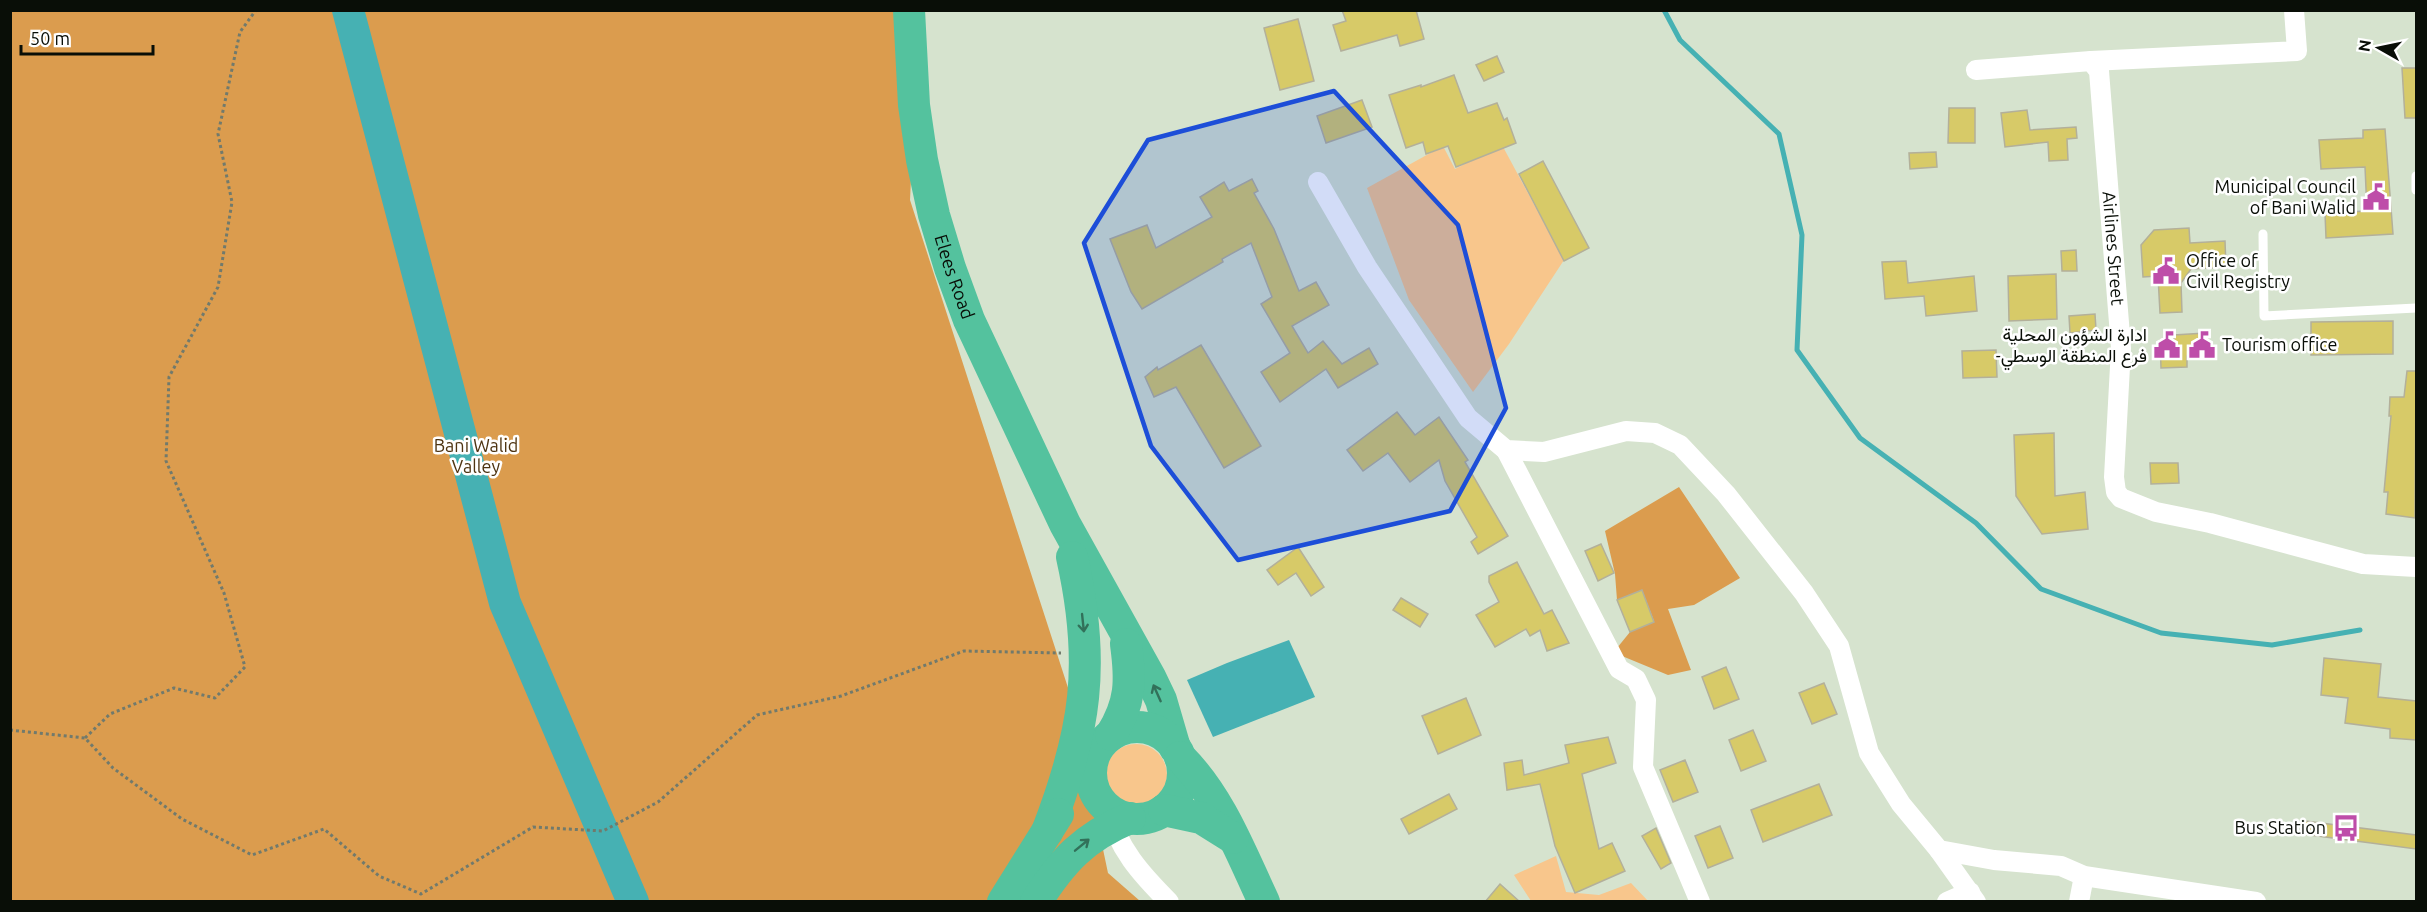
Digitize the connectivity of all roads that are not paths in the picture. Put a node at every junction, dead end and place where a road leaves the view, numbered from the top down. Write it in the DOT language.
graph roads {
  1 [pos="909,10"];
  2 [pos="2294,10"];
  3 [pos="2091,62"];
  4 [pos="1976,70"];
  5 [pos="2416,176"];
  6 [pos="1318,182"];
  7 [pos="2416,190"];
  8 [pos="2264,234"];
  9 [pos="2416,308"];
  10 [pos="1506,450"];
  11 [pos="1065,524"];
  12 [pos="2416,567"];
  13 [pos="1125,634"];
  14 [pos="1102,747"];
  15 [pos="1178,753"];
  16 [pos="1164,810"];
  17 [pos="1117,818"];
  18 [pos="1047,832"];
  19 [pos="1233,838"];
  20 [pos="1939,850"];
  21 [pos="2084,876"];
  22 [pos="1035,886"];
  23 [pos="1973,897"];
  24 [pos="1003,902"];
  25 [pos="1169,902"];
  26 [pos="1264,902"];
  27 [pos="1700,902"];
  28 [pos="1947,902"];
  29 [pos="2079,902"];
  30 [pos="2256,902"];
  1 -- 11 [label="highway, Elees Road"];
  2 -- 3 [label="street"];
  3 -- 4 [label="street"];
  3 -- 12 [label="street, Airlines Street"];
  5 -- 7 [label="lane"];
  6 -- 10 [label="street"];
  8 -- 9 [label="lane"];
  10 -- 20 [label="street"];
  10 -- 27 [label="street"];
  11 -- 13 [label="highway"];
  11 -- 18 [label="highway, one-way"];
  13 -- 14 [label="highway"];
  15 -- 13 [label="highway, one-way"];
  14 -- 15 [label="highway"];
  14 -- 17 [label="highway"];
  14 -- 18 [label="highway"];
  15 -- 16 [label="highway"];
  15 -- 19 [label="highway"];
  16 -- 17 [label="highway"];
  16 -- 19 [label="highway"];
  22 -- 17 [label="highway, one-way"];
  17 -- 25 [label="street"];
  18 -- 22 [label="highway"];
  19 -- 26 [label="highway"];
  20 -- 21 [label="street"];
  20 -- 23 [label="street"];
  21 -- 29 [label="street"];
  21 -- 30 [label="street"];
  22 -- 24 [label="highway"];
  23 -- 28 [label="street"];
}
